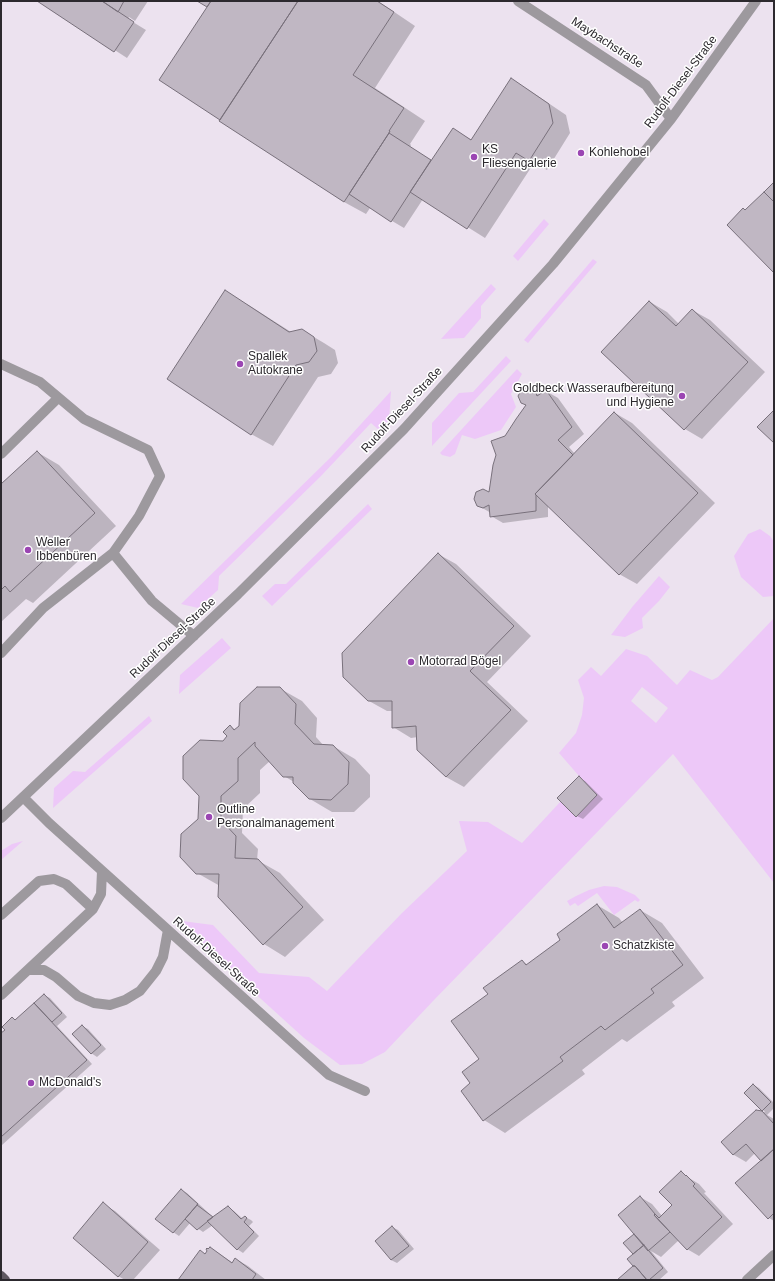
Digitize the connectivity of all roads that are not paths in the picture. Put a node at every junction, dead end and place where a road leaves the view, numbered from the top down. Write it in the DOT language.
graph roads {
  1 [pos="518,1"];
  2 [pos="756,1"];
  3 [pos="671,119"];
  4 [pos="1,364"];
  5 [pos="58,398"];
  6 [pos="1,454"];
  7 [pos="113,553"];
  8 [pos="194,636"];
  9 [pos="1,653"];
  10 [pos="23,797"];
  11 [pos="1,818"];
  12 [pos="102,871"];
  13 [pos="93,909"];
  14 [pos="1,915"];
  15 [pos="168,930"];
  16 [pos="28,970"];
  17 [pos="1,995"];
  18 [pos="365,1091"];
  19 [pos="774,1255"];
  20 [pos="1,1276"];
  21 [pos="5,1280"];
  22 [pos="747,1280"];
  1 -- 3 [label="street, Maybachstraße"];
  2 -- 3 [label="street, Rudolf-Diesel-Straße"];
  3 -- 8 [label="street, Rudolf-Diesel-Straße"];
  4 -- 5 [label="street"];
  5 -- 6 [label="street"];
  5 -- 7 [label="street"];
  7 -- 8 [label="street"];
  7 -- 9 [label="street"];
  8 -- 10 [label="street, Rudolf-Diesel-Straße"];
  10 -- 11 [label="street, Rudolf-Diesel-Straße"];
  10 -- 12 [label="street, Rudolf-Diesel-Straße"];
  12 -- 13 [label="street"];
  12 -- 15 [label="street, Rudolf-Diesel-Straße"];
  13 -- 14 [label="street"];
  13 -- 16 [label="street"];
  15 -- 16 [label="street"];
  15 -- 18 [label="street, Rudolf-Diesel-Straße"];
  16 -- 17 [label="street"];
  19 -- 22 [label="street"];
  20 -- 21 [label="main road"];
}
